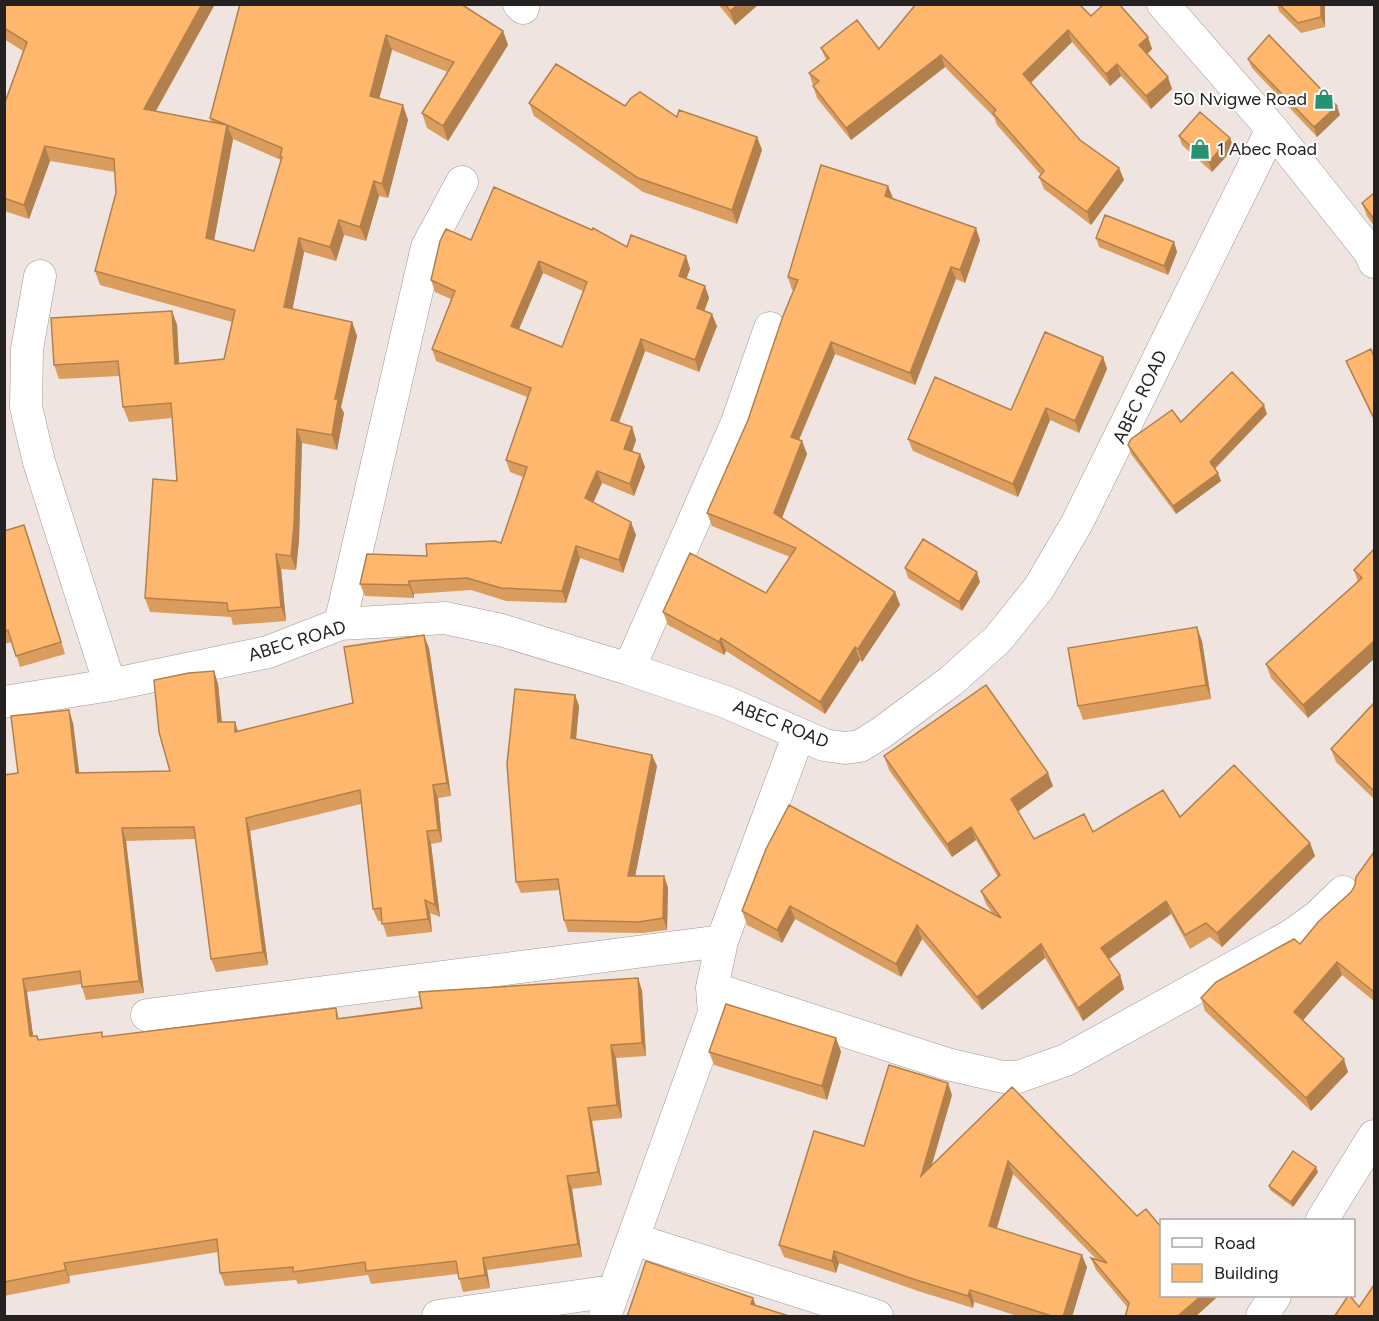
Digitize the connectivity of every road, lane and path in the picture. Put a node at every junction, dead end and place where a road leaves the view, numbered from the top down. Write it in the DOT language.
graph roads {
  1 [pos="1163,4"];
  2 [pos="1272,129"];
  3 [pos="462,182"];
  4 [pos="1374,262"];
  5 [pos="40,276"];
  6 [pos="770,328"];
  7 [pos="340,624"];
  8 [pos="629,669"];
  9 [pos="110,685"];
  10 [pos="4,702"];
  11 [pos="799,734"];
  12 [pos="1344,892"];
  13 [pos="722,941"];
  14 [pos="712,988"];
  15 [pos="147,1016"];
  16 [pos="1374,1136"];
  17 [pos="1323,1219"];
  18 [pos="633,1239"];
  19 [pos="1274,1297"];
  20 [pos="609,1304"];
  21 [pos="438,1317"];
  22 [pos="877,1317"];
  23 [pos="1262,1317"];
  1 -- 2 [label="street"];
  2 -- 4 [label="street"];
  2 -- 11 [label="street, ABEC ROAD"];
  3 -- 7 [label="street"];
  5 -- 9 [label="street"];
  6 -- 8 [label="street"];
  7 -- 8 [label="street, ABEC ROAD"];
  7 -- 9 [label="street, ABEC ROAD"];
  8 -- 11 [label="street, ABEC ROAD"];
  9 -- 10 [label="street, ABEC ROAD"];
  11 -- 13 [label="street"];
  12 -- 14 [label="street"];
  13 -- 14 [label="street"];
  13 -- 15 [label="street"];
  14 -- 18 [label="street"];
  16 -- 17 [label="street"];
  18 -- 20 [label="street"];
  18 -- 22 [label="street"];
  19 -- 23 [label="street"];
  20 -- 21 [label="street"];
}
